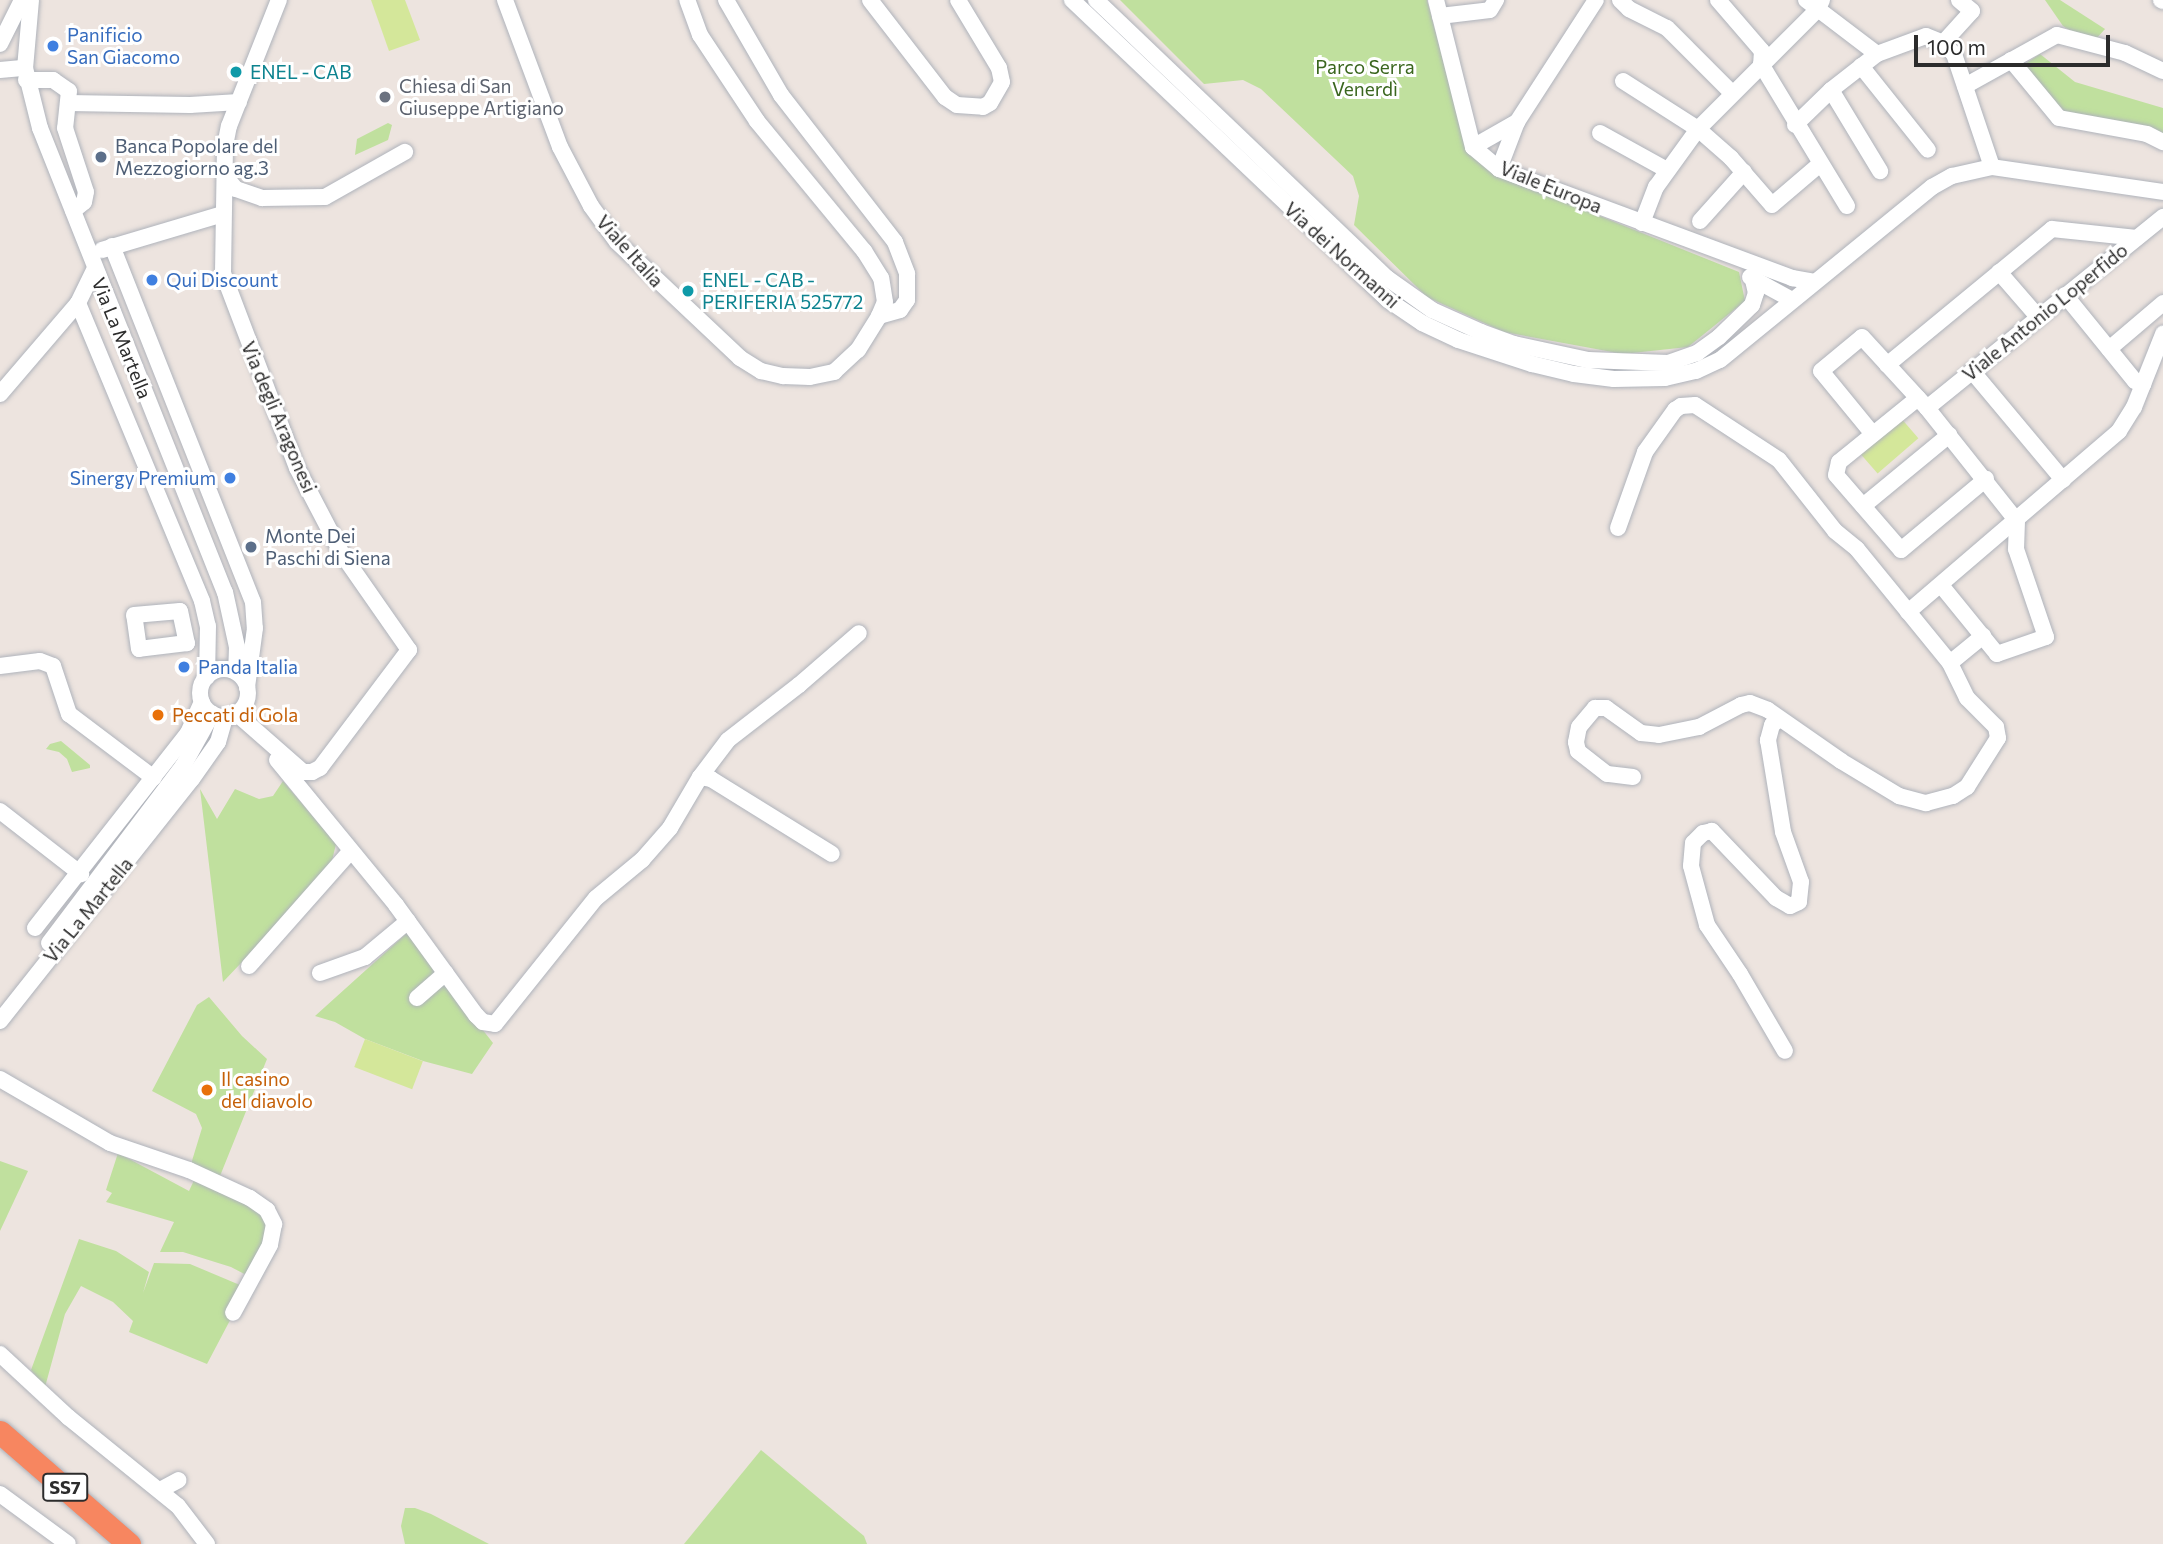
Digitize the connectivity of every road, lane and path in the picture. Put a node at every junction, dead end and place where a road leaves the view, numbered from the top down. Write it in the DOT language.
graph roads {
  1 [pos="22,0"];
  2 [pos="31,0"];
  3 [pos="279,0"];
  4 [pos="505,0"];
  5 [pos="687,0"];
  6 [pos="726,0"];
  7 [pos="870,0"];
  8 [pos="958,0"];
  9 [pos="1072,0"];
  10 [pos="1096,0"];
  11 [pos="1496,0"];
  12 [pos="1596,0"];
  13 [pos="1620,0"];
  14 [pos="1718,0"];
  15 [pos="1959,0"];
  16 [pos="1815,3"];
  17 [pos="1438,8"];
  18 [pos="1943,43"];
  19 [pos="0,44"];
  20 [pos="1877,54"];
  21 [pos="2011,60"];
  22 [pos="1761,64"];
  23 [pos="1861,66"];
  24 [pos="0,70"];
  25 [pos="2163,71"];
  26 [pos="25,74"];
  27 [pos="1623,81"];
  28 [pos="1965,86"];
  29 [pos="1831,90"];
  30 [pos="1732,93"];
  31 [pos="239,102"];
  32 [pos="68,103"];
  33 [pos="1517,122"];
  34 [pos="1795,125"];
  35 [pos="1698,129"];
  36 [pos="1600,133"];
  37 [pos="2163,142"];
  38 [pos="1473,148"];
  39 [pos="1928,150"];
  40 [pos="405,152"];
  41 [pos="1820,164"];
  42 [pos="1992,167"];
  43 [pos="1499,169"];
  44 [pos="1667,170"];
  45 [pos="1880,171"];
  46 [pos="1744,172"];
  47 [pos="225,176"];
  48 [pos="2163,192"];
  49 [pos="1847,206"];
  50 [pos="73,211"];
  51 [pos="223,214"];
  52 [pos="2163,217"];
  53 [pos="1700,221"];
  54 [pos="192,222"];
  55 [pos="1642,223"];
  56 [pos="2137,238"];
  57 [pos="112,247"];
  58 [pos="222,253"];
  59 [pos="1736,258"];
  60 [pos="92,262"];
  61 [pos="1999,272"];
  62 [pos="1753,280"];
  63 [pos="1815,282"];
  64 [pos="2065,295"];
  65 [pos="1792,300"];
  66 [pos="78,303"];
  67 [pos="2163,303"];
  68 [pos="879,316"];
  69 [pos="2038,317"];
  70 [pos="2161,344"];
  71 [pos="2109,349"];
  72 [pos="1887,365"];
  73 [pos="1972,371"];
  74 [pos="2143,384"];
  75 [pos="0,394"];
  76 [pos="1923,403"];
  77 [pos="1872,433"];
  78 [pos="1949,435"];
  79 [pos="1986,479"];
  80 [pos="2063,480"];
  81 [pos="1863,506"];
  82 [pos="2017,521"];
  83 [pos="1618,528"];
  84 [pos="1941,585"];
  85 [pos="1908,612"];
  86 [pos="233,625"];
  87 [pos="255,628"];
  88 [pos="859,634"];
  89 [pos="1983,636"];
  90 [pos="1950,663"];
  91 [pos="0,666"];
  92 [pos="241,669"];
  93 [pos="207,677"];
  94 [pos="219,712"];
  95 [pos="1779,719"];
  96 [pos="272,745"];
  97 [pos="700,777"];
  98 [pos="1633,777"];
  99 [pos="154,778"];
  100 [pos="0,811"];
  101 [pos="350,852"];
  102 [pos="832,854"];
  103 [pos="80,874"];
  104 [pos="408,921"];
  105 [pos="35,928"];
  106 [pos="249,966"];
  107 [pos="320,972"];
  108 [pos="446,973"];
  109 [pos="417,998"];
  110 [pos="2,1017"];
  111 [pos="1785,1051"];
  112 [pos="0,1079"];
  113 [pos="233,1314"];
  114 [pos="0,1354"];
  115 [pos="0,1432"];
  116 [pos="179,1480"];
  117 [pos="160,1490"];
  118 [pos="0,1494"];
  119 [pos="68,1544"];
  120 [pos="129,1544"];
  121 [pos="207,1544"];
  1 -- 19 [label="street"];
  2 -- 26 [label="street, Via La Martella"];
  3 -- 31 [label="street, Via degli Aragonesi"];
  4 -- 68 [label="street, Viale Italia"];
  5 -- 68 [label="street, Viale Italia"];
  6 -- 68 [label="street, Viale Italia"];
  7 -- 8 [label="street"];
  9 -- 65 [label="street, Via dei Normanni"];
  10 -- 62 [label="street, Via dei Normanni"];
  11 -- 17 [label="street"];
  12 -- 33 [label="street"];
  13 -- 30 [label="street"];
  14 -- 22 [label="street"];
  15 -- 18 [label="street"];
  16 -- 20 [label="street"];
  16 -- 22 [label="street"];
  17 -- 38 [label="street"];
  18 -- 20 [label="street"];
  18 -- 28 [label="street"];
  20 -- 23 [label="street"];
  21 -- 25 [label="street"];
  21 -- 28 [label="street"];
  21 -- 37 [label="street"];
  22 -- 30 [label="street"];
  22 -- 34 [label="street"];
  23 -- 29 [label="street"];
  23 -- 39 [label="street"];
  24 -- 26 [label="street"];
  26 -- 32 [label="street"];
  26 -- 50 [label="street, Via La Martella"];
  27 -- 35 [label="street"];
  28 -- 42 [label="street"];
  29 -- 34 [label="street"];
  29 -- 45 [label="street"];
  30 -- 35 [label="street"];
  31 -- 32 [label="street"];
  31 -- 47 [label="street, Via degli Aragonesi"];
  32 -- 50 [label="street"];
  33 -- 38 [label="street"];
  33 -- 43 [label="street"];
  34 -- 41 [label="street"];
  35 -- 44 [label="street"];
  35 -- 46 [label="street"];
  36 -- 44 [label="street"];
  38 -- 43 [label="street, Viale Europa"];
  40 -- 47 [label="street"];
  41 -- 46 [label="street"];
  41 -- 49 [label="street"];
  42 -- 48 [label="street"];
  42 -- 63 [label="street"];
  43 -- 55 [label="street, Viale Europa"];
  44 -- 55 [label="street"];
  46 -- 53 [label="street"];
  47 -- 51 [label="street, Via degli Aragonesi"];
  50 -- 60 [label="street, Via La Martella"];
  51 -- 54 [label="street"];
  51 -- 58 [label="street, Via degli Aragonesi"];
  52 -- 56 [label="street, Viale Antonio Loperfido"];
  54 -- 57 [label="street"];
  54 -- 58 [label="street"];
  55 -- 59 [label="street, Viale Europa"];
  56 -- 61 [label="street"];
  56 -- 64 [label="street, Viale Antonio Loperfido"];
  57 -- 60 [label="street"];
  57 -- 87 [label="street"];
  58 -- 96 [label="street, Via degli Aragonesi"];
  59 -- 62 [label="street"];
  59 -- 63 [label="street, Viale Europa"];
  60 -- 66 [label="street"];
  60 -- 86 [label="street, Via La Martella"];
  61 -- 69 [label="street"];
  61 -- 72 [label="street"];
  62 -- 65 [label="street"];
  63 -- 65 [label="street, Via dei Normanni"];
  64 -- 69 [label="street, Viale Antonio Loperfido"];
  64 -- 71 [label="street"];
  66 -- 75 [label="street"];
  66 -- 93 [label="street"];
  67 -- 71 [label="street"];
  69 -- 73 [label="street, Viale Antonio Loperfido"];
  70 -- 74 [label="street"];
  71 -- 74 [label="street"];
  72 -- 76 [label="street"];
  72 -- 77 [label="street"];
  73 -- 76 [label="street, Viale Antonio Loperfido"];
  73 -- 80 [label="street"];
  74 -- 80 [label="street"];
  76 -- 77 [label="street, Viale Antonio Loperfido"];
  76 -- 78 [label="street"];
  77 -- 81 [label="street, Viale Antonio Loperfido"];
  78 -- 79 [label="street"];
  78 -- 81 [label="street"];
  79 -- 81 [label="street, Viale Antonio Loperfido"];
  79 -- 82 [label="street"];
  80 -- 82 [label="street"];
  82 -- 84 [label="street"];
  82 -- 89 [label="street"];
  83 -- 85 [label="street"];
  84 -- 85 [label="street"];
  84 -- 89 [label="street"];
  85 -- 90 [label="street"];
  86 -- 87 [label="street"];
  86 -- 92 [label="street, Via La Martella"];
  87 -- 92 [label="street"];
  88 -- 97 [label="street"];
  89 -- 90 [label="street"];
  90 -- 95 [label="street"];
  91 -- 99 [label="street"];
  92 -- 93 [label="street"];
  92 -- 94 [label="street"];
  93 -- 94 [label="street"];
  94 -- 96 [label="street, Via degli Aragonesi"];
  94 -- 99 [label="street"];
  94 -- 110 [label="street, Via La Martella"];
  95 -- 98 [label="street"];
  95 -- 111 [label="street"];
  96 -- 101 [label="street"];
  97 -- 102 [label="street"];
  97 -- 108 [label="street"];
  99 -- 103 [label="street"];
  100 -- 103 [label="street"];
  101 -- 104 [label="street"];
  101 -- 106 [label="street"];
  103 -- 105 [label="street"];
  104 -- 107 [label="street"];
  104 -- 108 [label="street"];
  108 -- 109 [label="street"];
  112 -- 113 [label="street"];
  114 -- 117 [label="street"];
  115 -- 120 [label="highway, SS7"];
  116 -- 117 [label="street"];
  117 -- 121 [label="street"];
  118 -- 119 [label="street"];
}
